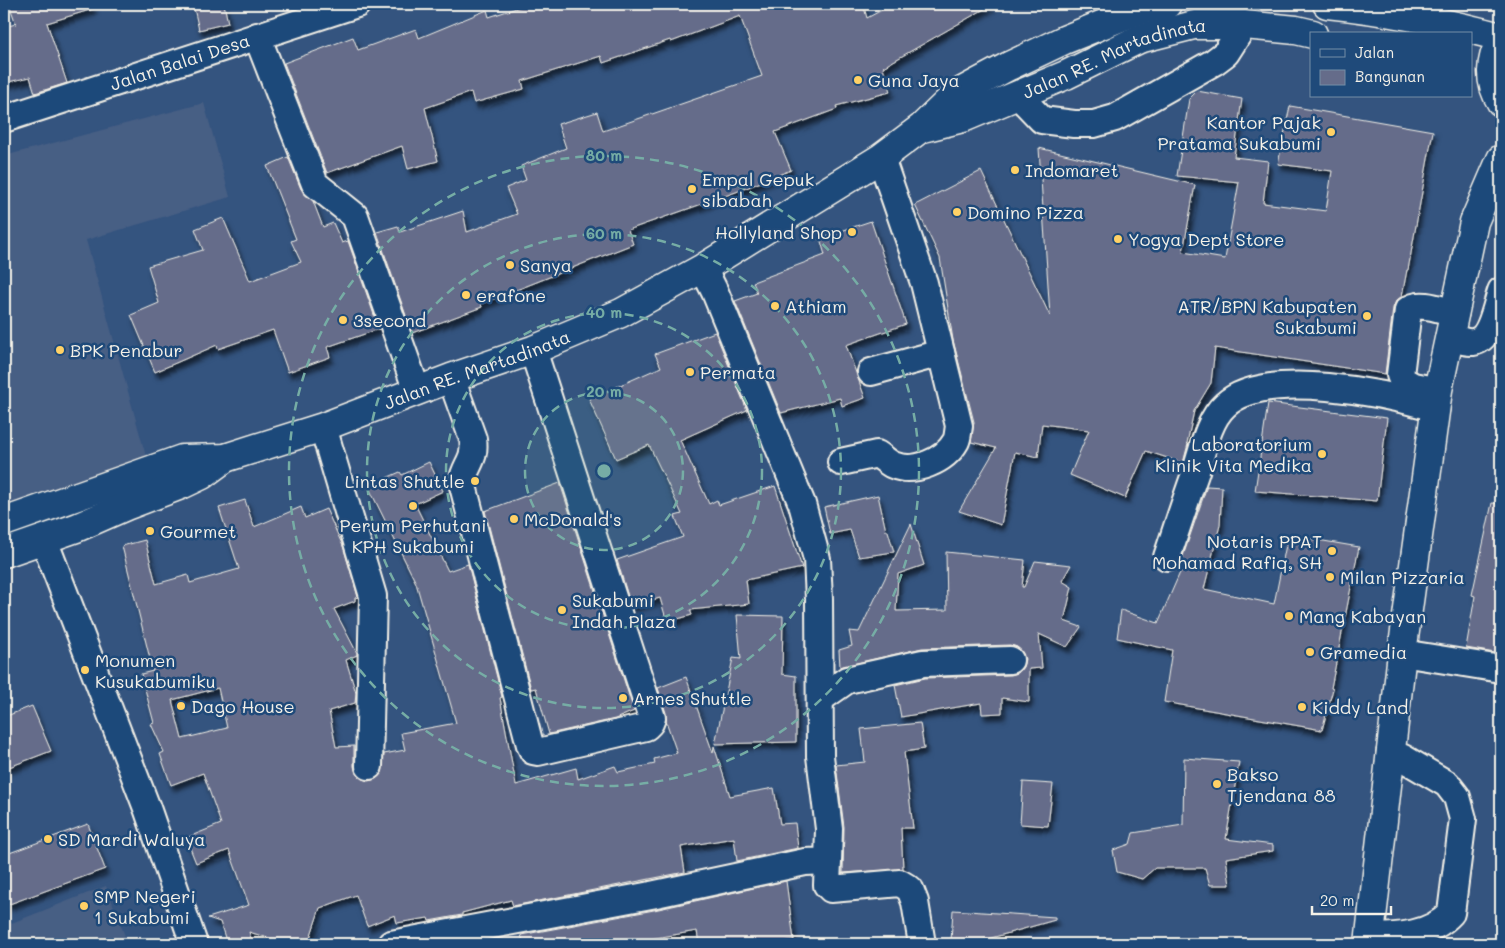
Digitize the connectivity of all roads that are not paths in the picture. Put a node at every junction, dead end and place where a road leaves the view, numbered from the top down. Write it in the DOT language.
graph roads {
  1 [pos="357,4"];
  2 [pos="1167,4"];
  3 [pos="1327,4"];
  4 [pos="1244,25"];
  5 [pos="1310,33"];
  6 [pos="257,36"];
  7 [pos="1501,38"];
  8 [pos="1488,85"];
  9 [pos="1018,95"];
  10 [pos="4,119"];
  11 [pos="921,128"];
  12 [pos="881,158"];
  13 [pos="1501,159"];
  14 [pos="703,268"];
  15 [pos="1501,291"];
  16 [pos="1452,325"];
  17 [pos="533,350"];
  18 [pos="941,354"];
  19 [pos="871,372"];
  20 [pos="451,378"];
  21 [pos="417,391"];
  22 [pos="1437,399"];
  23 [pos="323,427"];
  24 [pos="225,458"];
  25 [pos="841,462"];
  26 [pos="10,517"];
  27 [pos="44,540"];
  28 [pos="4,553"];
  29 [pos="1167,557"];
  30 [pos="1402,653"];
  31 [pos="1010,660"];
  32 [pos="1501,669"];
  33 [pos="820,699"];
  34 [pos="1390,753"];
  35 [pos="369,766"];
  36 [pos="828,861"];
  37 [pos="453,939"];
  38 [pos="1370,941"];
  39 [pos="194,944"];
  40 [pos="391,944"];
  41 [pos="922,944"];
  1 -- 6 [label="street, Jalan Balai Desa"];
  2 -- 11 [label="main road, Jalan RE. Martadinata"];
  3 -- 7 [label="main road"];
  4 -- 5 [label="main road, Jalan RE. Martadinata"];
  4 -- 9 [label="main road, Jalan RE. Martadinata"];
  4 -- 9 [label="street"];
  6 -- 10 [label="street, Jalan Balai Desa"];
  6 -- 21 [label="street"];
  7 -- 8 [label="main road"];
  9 -- 11 [label="main road, Jalan RE. Martadinata"];
  11 -- 12 [label="main road, Jalan RE. Martadinata"];
  12 -- 14 [label="main road, Jalan RE. Martadinata"];
  12 -- 18 [label="street"];
  13 -- 16 [label="main road"];
  14 -- 17 [label="main road, Jalan RE. Martadinata"];
  14 -- 33 [label="street"];
  15 -- 16 [label="street"];
  16 -- 22 [label="main road"];
  16 -- 22 [label="street"];
  17 -- 20 [label="main road, Jalan RE. Martadinata"];
  17 -- 20 [label="street"];
  18 -- 19 [label="street"];
  18 -- 25 [label="street"];
  20 -- 21 [label="main road, Jalan RE. Martadinata"];
  21 -- 23 [label="main road, Jalan RE. Martadinata"];
  22 -- 29 [label="street"];
  22 -- 30 [label="main road"];
  23 -- 24 [label="main road, Jalan RE. Martadinata"];
  23 -- 35 [label="street"];
  24 -- 26 [label="main road, Jalan RE. Martadinata"];
  24 -- 27 [label="main road, Jalan RE. Martadinata"];
  27 -- 28 [label="main road, Jalan RE. Martadinata"];
  27 -- 39 [label="street"];
  30 -- 32 [label="street"];
  30 -- 34 [label="main road"];
  31 -- 33 [label="street"];
  33 -- 36 [label="street"];
  34 -- 38 [label="main road"];
  34 -- 38 [label="street"];
  36 -- 37 [label="street"];
  36 -- 41 [label="street"];
  37 -- 40 [label="street"];
}
